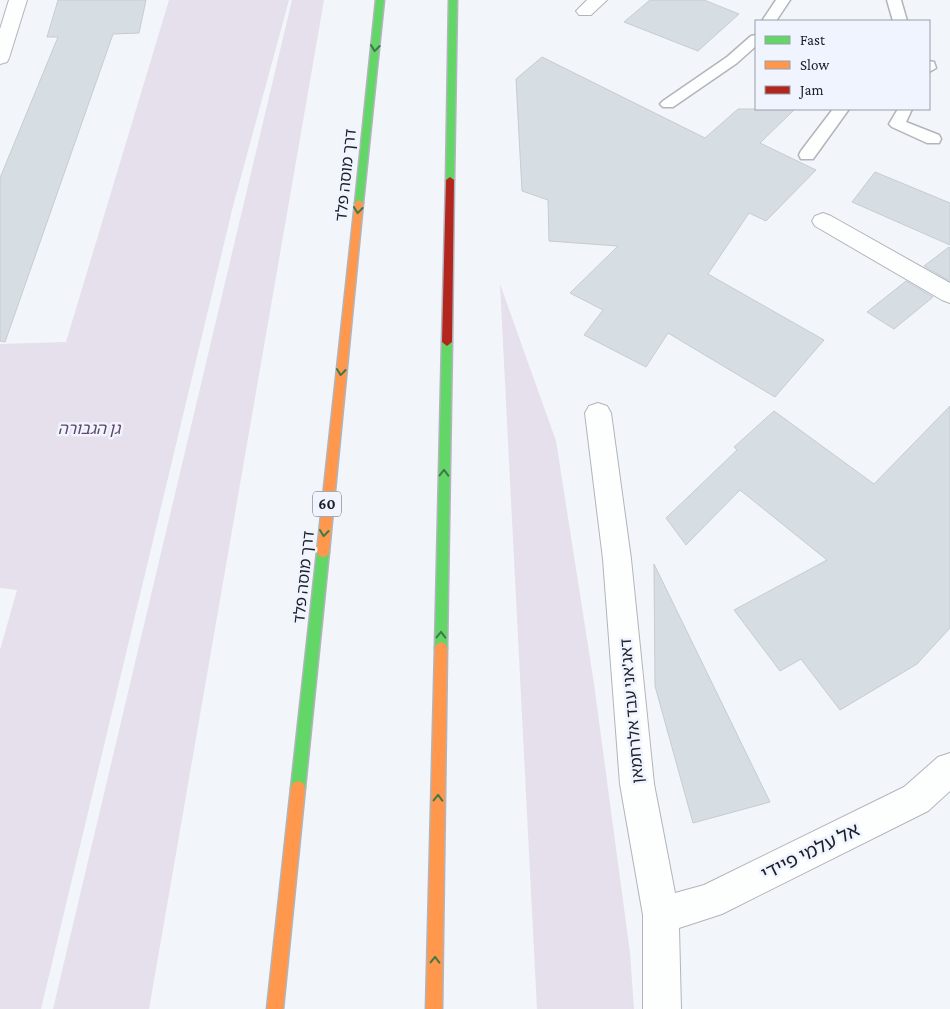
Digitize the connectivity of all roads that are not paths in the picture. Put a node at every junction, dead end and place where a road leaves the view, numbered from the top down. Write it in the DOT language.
graph roads {
  1 [pos="18,0"];
  2 [pos="380,0"];
  3 [pos="453,0"];
  4 [pos="783,0"];
  5 [pos="894,0"];
  6 [pos="770,20"];
  7 [pos="900,20"];
  8 [pos="755,40"];
  9 [pos="0,58"];
  10 [pos="668,104"];
  11 [pos="840,110"];
  12 [pos="904,110"];
  13 [pos="933,139"];
  14 [pos="807,155"];
  15 [pos="824,221"];
  16 [pos="950,294"];
  17 [pos="598,413"];
  18 [pos="950,769"];
  19 [pos="661,915"];
  20 [pos="275,1009"];
  21 [pos="434,1009"];
  22 [pos="662,1009"];
  1 -- 9 [label="street"];
  2 -- 20 [label="highway, דרך מוסה פלד / 60, one-way"];
  21 -- 3 [label="highway, one-way"];
  4 -- 6 [label="lane"];
  5 -- 7 [label="lane"];
  8 -- 10 [label="lane"];
  11 -- 14 [label="lane"];
  12 -- 13 [label="lane"];
  15 -- 16 [label="street"];
  17 -- 19 [label="street, דאג'אני עבד אלרחמאן"];
  18 -- 19 [label="street, אל עלמי פיידי"];
  19 -- 22 [label="street, דאג'אני עבד אלרחמאן"];
}
